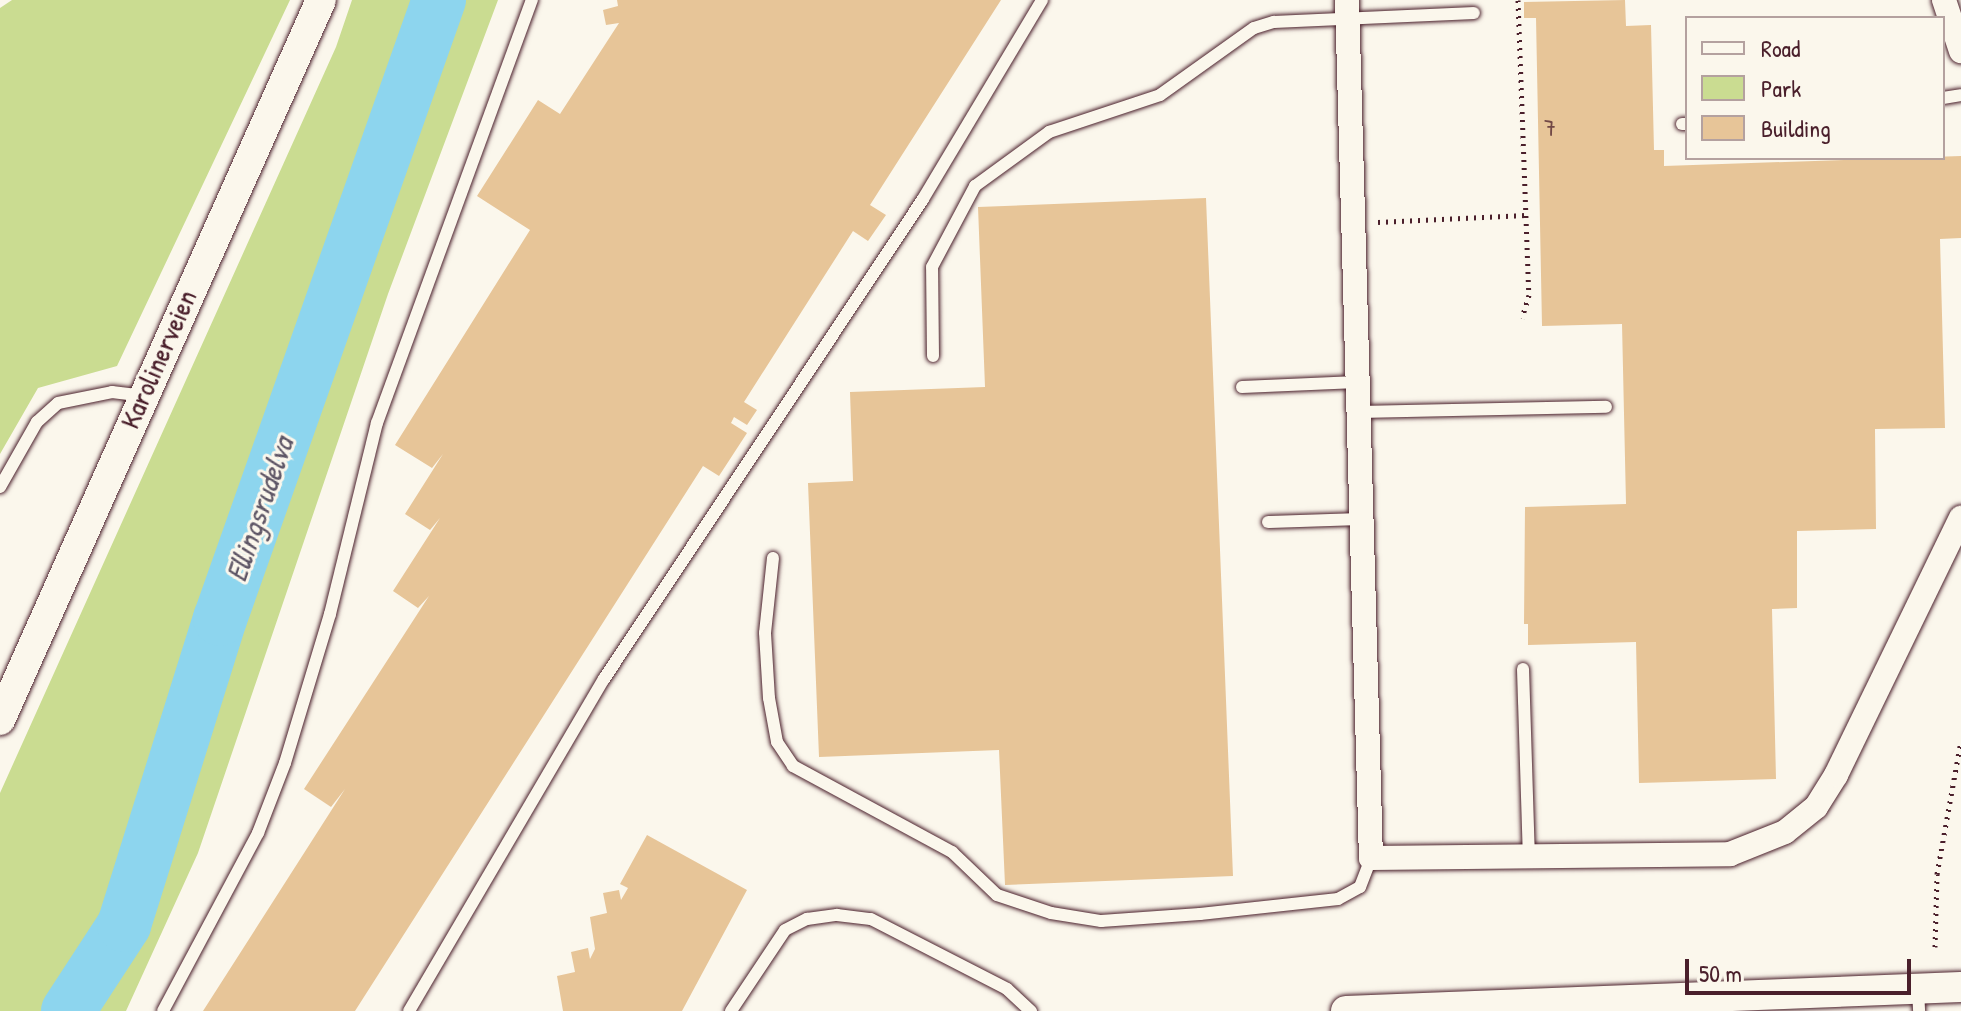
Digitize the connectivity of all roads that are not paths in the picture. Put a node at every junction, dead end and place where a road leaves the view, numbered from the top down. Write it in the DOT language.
graph roads {
  1 [pos="321,0"];
  2 [pos="532,0"];
  3 [pos="1042,0"];
  4 [pos="1944,0"];
  5 [pos="1347,9"];
  6 [pos="1474,13"];
  7 [pos="1961,51"];
  8 [pos="933,356"];
  9 [pos="1357,382"];
  10 [pos="1242,387"];
  11 [pos="143,396"];
  12 [pos="1606,407"];
  13 [pos="1359,412"];
  14 [pos="0,487"];
  15 [pos="1961,518"];
  16 [pos="1362,519"];
  17 [pos="1268,522"];
  18 [pos="773,558"];
  19 [pos="1523,669"];
  20 [pos="0,720"];
  21 [pos="1529,856"];
  22 [pos="1371,858"];
  23 [pos="1961,987"];
  24 [pos="1918,1001"];
  25 [pos="1720,1004"];
  26 [pos="163,1011"];
  27 [pos="409,1011"];
  28 [pos="731,1011"];
  29 [pos="1031,1011"];
  30 [pos="1346,1011"];
  1 -- 11 [label="street, Karolinerveien"];
  2 -- 26 [label="lane"];
  3 -- 27 [label="lane"];
  4 -- 7 [label="street"];
  5 -- 6 [label="lane"];
  5 -- 8 [label="lane"];
  5 -- 9 [label="street"];
  9 -- 10 [label="lane"];
  9 -- 13 [label="street"];
  11 -- 14 [label="lane"];
  11 -- 20 [label="street, Karolinerveien"];
  12 -- 13 [label="lane"];
  13 -- 16 [label="street"];
  15 -- 21 [label="street"];
  16 -- 17 [label="lane"];
  16 -- 22 [label="street"];
  18 -- 22 [label="lane"];
  19 -- 21 [label="lane"];
  21 -- 22 [label="street"];
  23 -- 24 [label="street"];
  24 -- 25 [label="street"];
  25 -- 30 [label="street"];
  28 -- 29 [label="lane"];
}
